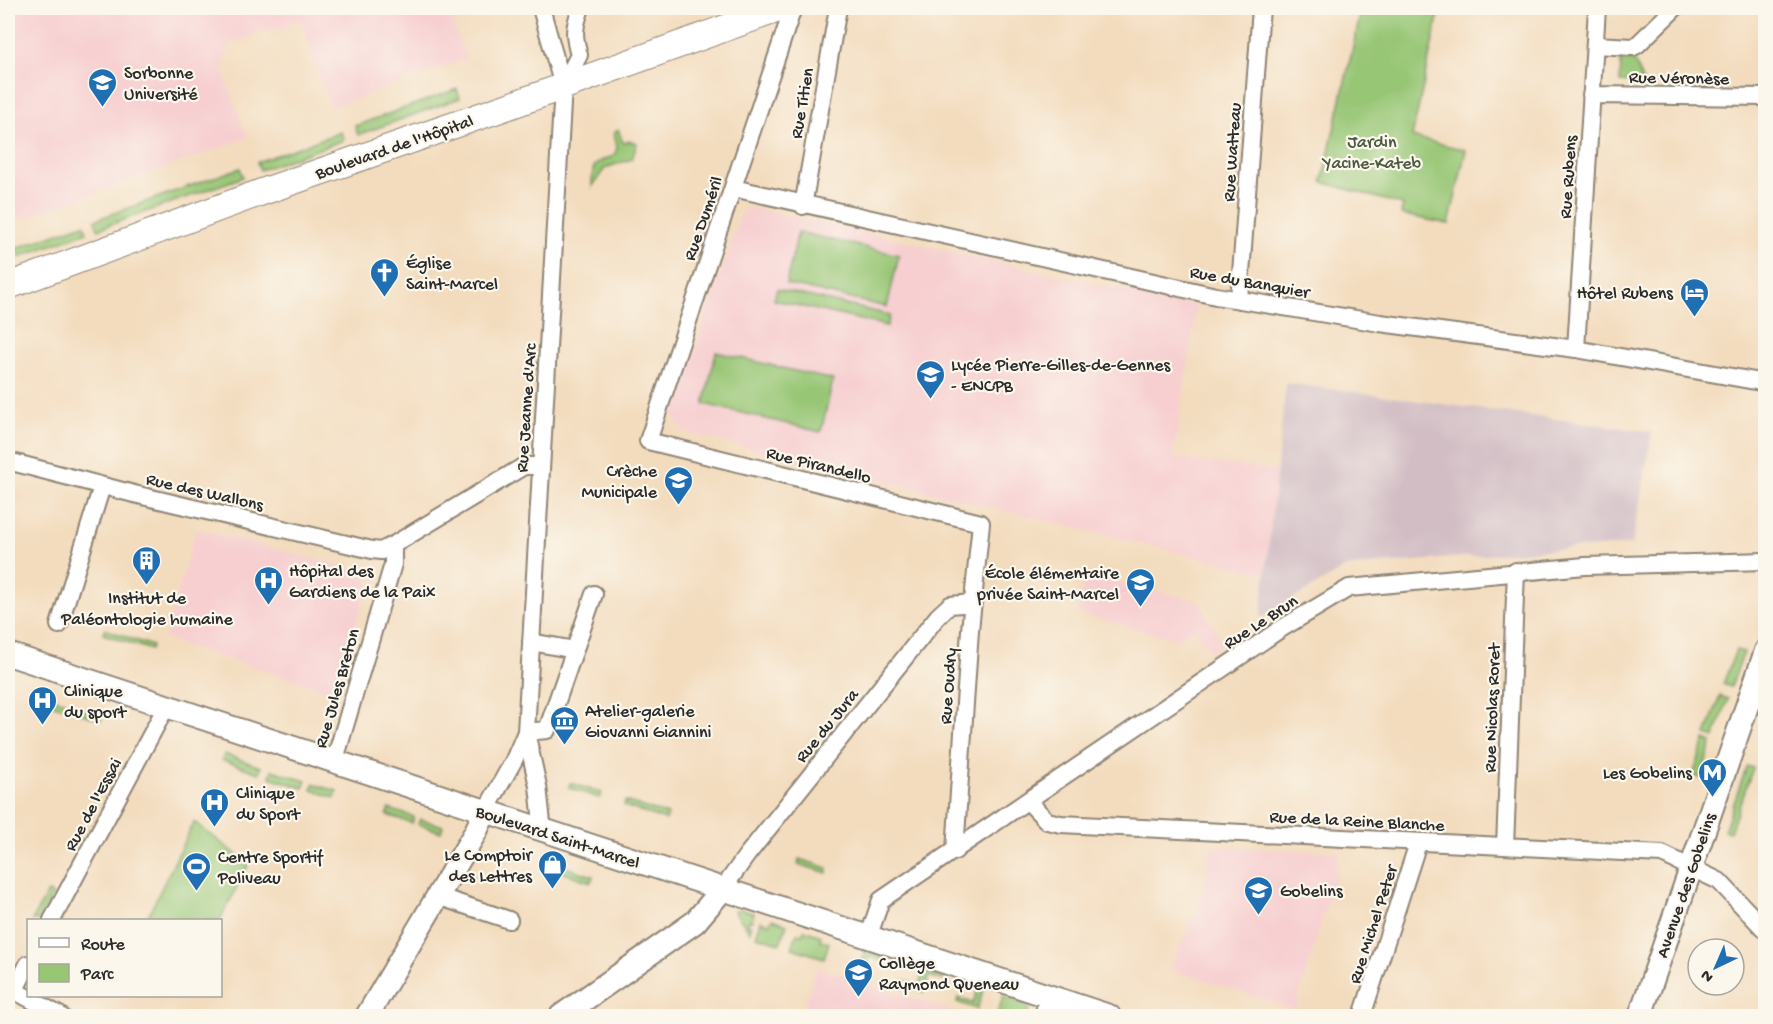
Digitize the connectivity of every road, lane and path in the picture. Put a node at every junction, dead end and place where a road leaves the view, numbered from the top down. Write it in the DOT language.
graph roads {
  1 [pos="541,8"];
  2 [pos="581,8"];
  3 [pos="781,8"];
  4 [pos="793,8"];
  5 [pos="838,8"];
  6 [pos="1261,8"];
  7 [pos="1597,8"];
  8 [pos="1676,8"];
  9 [pos="1595,45"];
  10 [pos="563,86"];
  11 [pos="1591,95"];
  12 [pos="1766,97"];
  13 [pos="733,188"];
  14 [pos="803,206"];
  15 [pos="8,286"];
  16 [pos="1239,300"];
  17 [pos="1576,349"];
  18 [pos="1766,383"];
  19 [pos="648,441"];
  20 [pos="8,461"];
  21 [pos="541,466"];
  22 [pos="102,486"];
  23 [pos="981,523"];
  24 [pos="393,545"];
  25 [pos="1766,561"];
  26 [pos="1516,571"];
  27 [pos="594,594"];
  28 [pos="973,603"];
  29 [pos="59,625"];
  30 [pos="531,642"];
  31 [pos="575,650"];
  32 [pos="1766,651"];
  33 [pos="8,654"];
  34 [pos="166,707"];
  35 [pos="526,732"];
  36 [pos="334,763"];
  37 [pos="1028,801"];
  38 [pos="485,812"];
  39 [pos="543,832"];
  40 [pos="1418,843"];
  41 [pos="1505,846"];
  42 [pos="955,851"];
  43 [pos="1690,866"];
  44 [pos="722,891"];
  45 [pos="437,896"];
  46 [pos="53,919"];
  47 [pos="509,920"];
  48 [pos="1766,931"];
  49 [pos="868,938"];
  50 [pos="27,965"];
  51 [pos="11,988"];
  52 [pos="1045,1007"];
  53 [pos="61,1017"];
  54 [pos="367,1017"];
  55 [pos="561,1017"];
  56 [pos="1109,1017"];
  57 [pos="1362,1017"];
  58 [pos="1640,1017"];
  1 -- 10 [label="street"];
  2 -- 10 [label="street"];
  3 -- 10 [label="main road, Boulevard de l'Hôpital"];
  4 -- 13 [label="street, Rue Duméril"];
  5 -- 14 [label="street, Rue Titien"];
  6 -- 16 [label="street, Rue Watteau"];
  7 -- 9 [label="street, Rue Rubens"];
  8 -- 9 [label="street"];
  9 -- 11 [label="street, Rue Rubens"];
  10 -- 15 [label="main road, Boulevard de l'Hôpital"];
  10 -- 21 [label="street, Rue Jeanne d'Arc"];
  11 -- 12 [label="street, Rue Véronèse"];
  11 -- 17 [label="street, Rue Rubens"];
  13 -- 14 [label="street, Rue du Banquier"];
  13 -- 19 [label="street, Rue Duméril"];
  14 -- 16 [label="street, Rue du Banquier"];
  16 -- 17 [label="street, Rue du Banquier"];
  17 -- 18 [label="street, Rue du Banquier"];
  19 -- 23 [label="street, Rue Pirandello"];
  20 -- 22 [label="street, Rue des Wallons"];
  21 -- 24 [label="street"];
  21 -- 30 [label="street, Rue Jeanne d'Arc"];
  22 -- 24 [label="street, Rue des Wallons"];
  22 -- 29 [label="street"];
  23 -- 28 [label="street, Rue Oudry"];
  24 -- 36 [label="street, Rue Jules Breton"];
  25 -- 26 [label="street, Rue Le Brun"];
  26 -- 37 [label="street, Rue Le Brun"];
  26 -- 41 [label="street, Rue Nicolas Roret"];
  27 -- 31 [label="street"];
  28 -- 42 [label="street, Rue Oudry"];
  28 -- 44 [label="street, Rue du Jura"];
  30 -- 31 [label="street"];
  30 -- 35 [label="street, Rue Jeanne d'Arc"];
  31 -- 35 [label="street"];
  32 -- 43 [label="main road, Avenue des Gobelins"];
  33 -- 34 [label="main road, Boulevard Saint-Marcel"];
  34 -- 36 [label="main road, Boulevard Saint-Marcel"];
  34 -- 46 [label="street, Rue de l'Essai"];
  35 -- 38 [label="street, Rue Jeanne d'Arc"];
  35 -- 39 [label="street, Rue Jeanne d'Arc"];
  36 -- 38 [label="main road, Boulevard Saint-Marcel"];
  37 -- 40 [label="street, Rue de la Reine Blanche"];
  37 -- 42 [label="street, Rue Le Brun"];
  38 -- 39 [label="main road, Boulevard Saint-Marcel"];
  38 -- 45 [label="main road"];
  39 -- 44 [label="main road, Boulevard Saint-Marcel"];
  40 -- 41 [label="street, Rue de la Reine Blanche"];
  40 -- 57 [label="street, Rue Michel Peter"];
  41 -- 43 [label="street, Rue de la Reine Blanche"];
  42 -- 49 [label="street, Rue Le Brun"];
  43 -- 48 [label="street, Rue de la Reine Blanche"];
  43 -- 58 [label="main road, Avenue des Gobelins"];
  44 -- 49 [label="main road, Boulevard Saint-Marcel"];
  44 -- 55 [label="main road"];
  45 -- 47 [label="street"];
  45 -- 54 [label="main road"];
  49 -- 52 [label="main road, Boulevard Saint-Marcel"];
  50 -- 51 [label="street"];
  51 -- 53 [label="street"];
  52 -- 56 [label="main road, Boulevard Saint-Marcel"];
}
